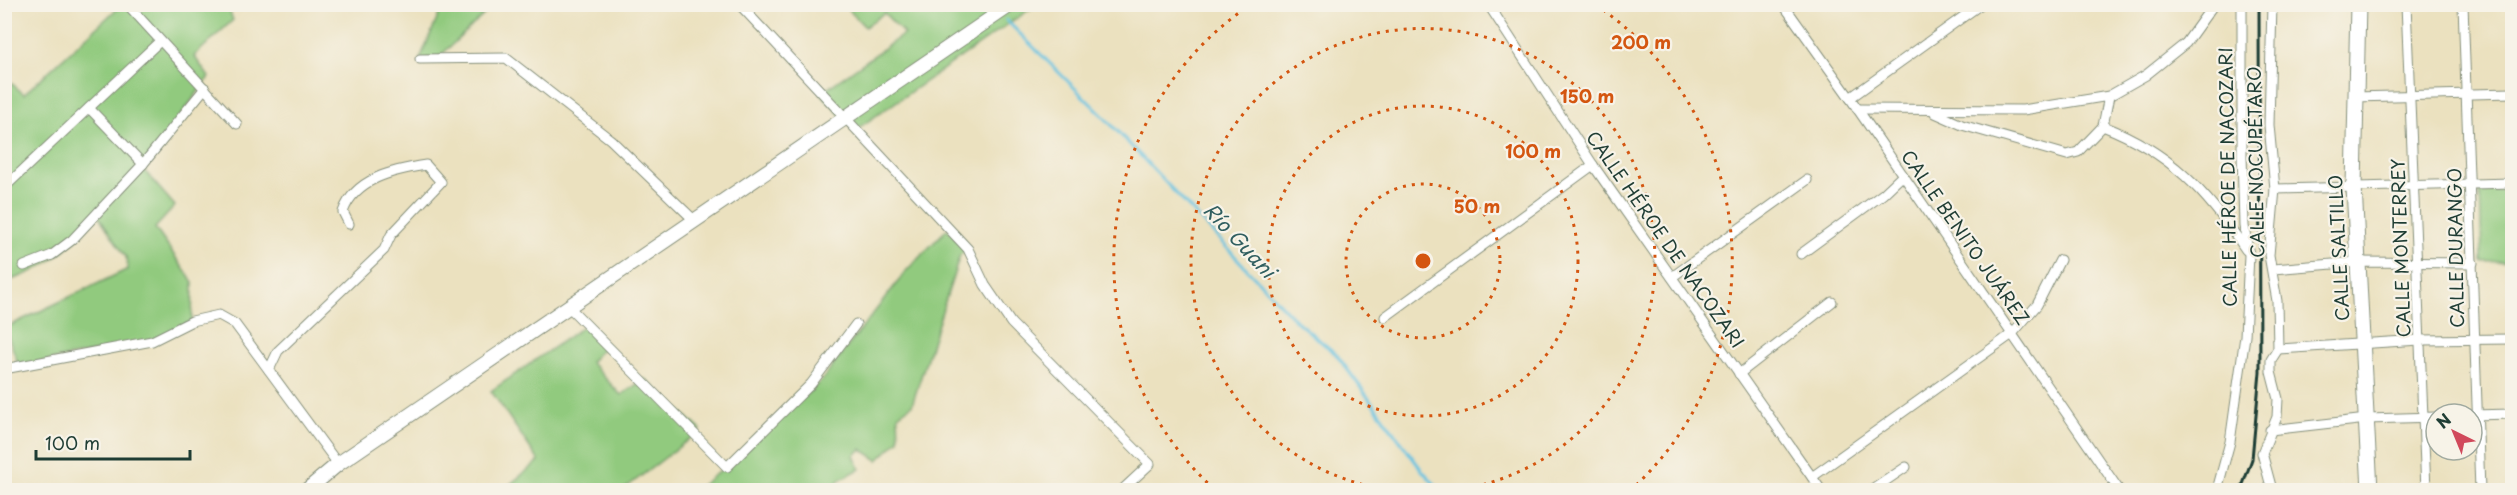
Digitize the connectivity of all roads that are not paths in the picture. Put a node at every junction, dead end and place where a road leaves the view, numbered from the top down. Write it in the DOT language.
graph roads {
  1 [pos="127,4"];
  2 [pos="739,4"];
  3 [pos="1012,4"];
  4 [pos="1488,4"];
  5 [pos="1783,4"];
  6 [pos="1981,4"];
  7 [pos="2214,4"];
  8 [pos="2242,4"];
  9 [pos="2272,4"];
  10 [pos="2358,4"];
  11 [pos="2406,4"];
  12 [pos="2463,4"];
  13 [pos="160,42"];
  14 [pos="420,59"];
  15 [pos="205,88"];
  16 [pos="2468,93"];
  17 [pos="2512,93"];
  18 [pos="2109,96"];
  19 [pos="2409,96"];
  20 [pos="2354,97"];
  21 [pos="1850,98"];
  22 [pos="89,108"];
  23 [pos="1857,109"];
  24 [pos="1931,111"];
  25 [pos="844,119"];
  26 [pos="237,124"];
  27 [pos="2103,126"];
  28 [pos="143,164"];
  29 [pos="1593,165"];
  30 [pos="1903,175"];
  31 [pos="1807,180"];
  32 [pos="2512,183"];
  33 [pos="7,185"];
  34 [pos="2470,185"];
  35 [pos="2354,187"];
  36 [pos="2415,187"];
  37 [pos="2275,189"];
  38 [pos="695,221"];
  39 [pos="349,224"];
  40 [pos="1801,254"];
  41 [pos="2249,255"];
  42 [pos="2060,260"];
  43 [pos="2357,262"];
  44 [pos="2418,263"];
  45 [pos="2473,263"];
  46 [pos="24,266"];
  47 [pos="2273,269"];
  48 [pos="1672,277"];
  49 [pos="1832,302"];
  50 [pos="569,307"];
  51 [pos="1385,317"];
  52 [pos="856,324"];
  53 [pos="2013,334"];
  54 [pos="2474,339"];
  55 [pos="2512,339"];
  56 [pos="2420,340"];
  57 [pos="2362,343"];
  58 [pos="2278,349"];
  59 [pos="4,369"];
  60 [pos="269,370"];
  61 [pos="1739,374"];
  62 [pos="2474,402"];
  63 [pos="2512,414"];
  64 [pos="2484,415"];
  65 [pos="2422,417"];
  66 [pos="2367,419"];
  67 [pos="2270,430"];
  68 [pos="2478,462"];
  69 [pos="338,464"];
  70 [pos="1906,467"];
  71 [pos="1812,477"];
  72 [pos="307,490"];
  73 [pos="1122,490"];
  74 [pos="1821,490"];
  75 [pos="1872,490"];
  76 [pos="2119,490"];
  77 [pos="2217,490"];
  78 [pos="2272,490"];
  79 [pos="2370,490"];
  80 [pos="2426,490"];
  81 [pos="2480,490"];
  1 -- 13 [label="street"];
  2 -- 25 [label="street"];
  3 -- 25 [label="main road"];
  4 -- 29 [label="street, CALLE HÉROE DE NACOZARI"];
  5 -- 21 [label="street, CALLE BENITO JUÁREZ"];
  6 -- 21 [label="street"];
  7 -- 18 [label="street"];
  8 -- 41 [label="street, CALLE HÉROE DE NACOZARI"];
  9 -- 37 [label="street, CALLE NOCUPÉTARO"];
  10 -- 20 [label="main road, CALLE SALTILLO"];
  11 -- 19 [label="street, CALLE MONTERREY"];
  12 -- 16 [label="street, CALLE DURANGO"];
  13 -- 15 [label="street"];
  13 -- 22 [label="street"];
  14 -- 38 [label="street"];
  15 -- 26 [label="street"];
  15 -- 28 [label="street"];
  16 -- 17 [label="street"];
  16 -- 19 [label="street"];
  16 -- 34 [label="street, CALLE DURANGO"];
  18 -- 24 [label="street"];
  18 -- 27 [label="street"];
  19 -- 20 [label="street"];
  19 -- 36 [label="street, CALLE MONTERREY"];
  20 -- 35 [label="main road, CALLE SALTILLO"];
  21 -- 23 [label="street, CALLE BENITO JUÁREZ"];
  22 -- 28 [label="street"];
  22 -- 33 [label="street"];
  23 -- 24 [label="street"];
  23 -- 30 [label="street, CALLE BENITO JUÁREZ"];
  24 -- 27 [label="street"];
  25 -- 38 [label="main road"];
  25 -- 73 [label="street"];
  27 -- 41 [label="street"];
  28 -- 46 [label="street"];
  29 -- 48 [label="street, CALLE HÉROE DE NACOZARI"];
  29 -- 51 [label="street"];
  30 -- 40 [label="street"];
  30 -- 53 [label="street, CALLE BENITO JUÁREZ"];
  31 -- 48 [label="street"];
  32 -- 34 [label="street"];
  34 -- 36 [label="street"];
  34 -- 45 [label="street, CALLE DURANGO"];
  35 -- 36 [label="street"];
  35 -- 37 [label="street"];
  35 -- 43 [label="main road, CALLE SALTILLO"];
  36 -- 44 [label="street, CALLE MONTERREY"];
  37 -- 47 [label="street, CALLE NOCUPÉTARO"];
  38 -- 50 [label="main road"];
  39 -- 60 [label="street"];
  41 -- 77 [label="street, CALLE HÉROE DE NACOZARI"];
  42 -- 53 [label="street"];
  43 -- 44 [label="street"];
  43 -- 47 [label="street"];
  43 -- 57 [label="main road, CALLE SALTILLO"];
  44 -- 45 [label="street"];
  44 -- 56 [label="street, CALLE MONTERREY"];
  45 -- 54 [label="street, CALLE DURANGO"];
  47 -- 58 [label="street, CALLE NOCUPÉTARO"];
  48 -- 61 [label="street, CALLE HÉROE DE NACOZARI"];
  49 -- 61 [label="street"];
  50 -- 52 [label="street"];
  50 -- 69 [label="main road"];
  53 -- 71 [label="street"];
  53 -- 76 [label="street, CALLE BENITO JUÁREZ"];
  54 -- 55 [label="street"];
  54 -- 56 [label="street"];
  54 -- 62 [label="street, CALLE DURANGO"];
  56 -- 57 [label="street"];
  56 -- 65 [label="street, CALLE MONTERREY"];
  57 -- 58 [label="street"];
  57 -- 66 [label="main road, CALLE SALTILLO"];
  58 -- 67 [label="street, CALLE NOCUPÉTARO"];
  59 -- 60 [label="street"];
  60 -- 69 [label="street"];
  61 -- 71 [label="street, CALLE HÉROE DE NACOZARI"];
  63 -- 64 [label="street"];
  65 -- 66 [label="street"];
  65 -- 80 [label="street, CALLE MONTERREY"];
  66 -- 67 [label="street"];
  66 -- 79 [label="main road, CALLE SALTILLO"];
  67 -- 78 [label="street, CALLE NOCUPÉTARO"];
  68 -- 81 [label="street, CALLE DURANGO"];
  69 -- 72 [label="main road"];
  70 -- 75 [label="street"];
  71 -- 74 [label="street, CALLE HÉROE DE NACOZARI"];
}
